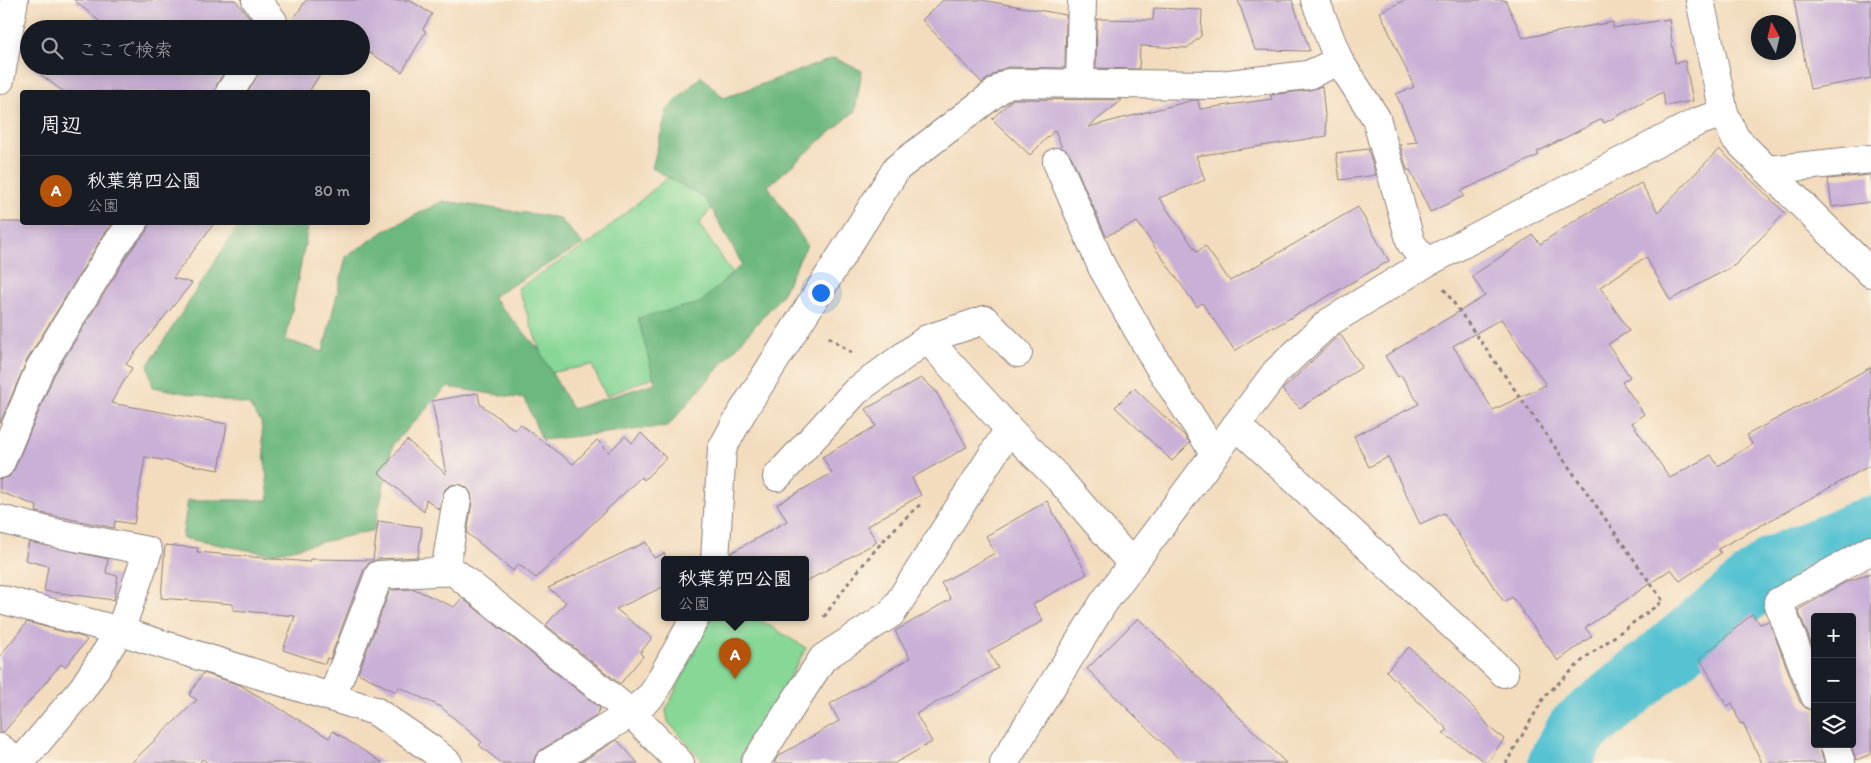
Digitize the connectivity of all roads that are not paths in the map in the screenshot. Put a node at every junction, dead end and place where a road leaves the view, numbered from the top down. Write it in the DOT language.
graph roads {
  1 [pos="14,0"];
  2 [pos="256,0"];
  3 [pos="1082,0"];
  4 [pos="1315,0"];
  5 [pos="1700,0"];
  6 [pos="272,20"];
  7 [pos="1338,61"];
  8 [pos="240,75"];
  9 [pos="0,80"];
  10 [pos="1080,84"];
  11 [pos="231,90"];
  12 [pos="1724,113"];
  13 [pos="1871,160"];
  14 [pos="1058,162"];
  15 [pos="1767,170"];
  16 [pos="132,225"];
  17 [pos="1426,263"];
  18 [pos="1871,273"];
  19 [pos="927,339"];
  20 [pos="1018,353"];
  21 [pos="1236,426"];
  22 [pos="1009,429"];
  23 [pos="1215,454"];
  24 [pos="0,464"];
  25 [pos="777,477"];
  26 [pos="457,499"];
  27 [pos="0,519"];
  28 [pos="1871,550"];
  29 [pos="715,556"];
  30 [pos="1132,564"];
  31 [pos="445,572"];
  32 [pos="0,599"];
  33 [pos="693,621"];
  34 [pos="120,631"];
  35 [pos="1504,673"];
  36 [pos="1811,686"];
  37 [pos="332,697"];
  38 [pos="631,713"];
  39 [pos="0,748"];
  40 [pos="1835,748"];
  41 [pos="19,763"];
  42 [pos="448,763"];
  43 [pos="549,763"];
  44 [pos="680,763"];
  45 [pos="754,763"];
  46 [pos="1004,763"];
  47 [pos="1841,763"];
  1 -- 9 [label="street"];
  2 -- 6 [label="street"];
  3 -- 10 [label="street"];
  4 -- 7 [label="street"];
  5 -- 12 [label="street"];
  7 -- 10 [label="street"];
  7 -- 17 [label="street"];
  8 -- 11 [label="street"];
  10 -- 29 [label="street"];
  12 -- 15 [label="street"];
  12 -- 17 [label="street"];
  13 -- 15 [label="street"];
  14 -- 23 [label="street"];
  15 -- 18 [label="street"];
  16 -- 24 [label="street"];
  17 -- 21 [label="street"];
  19 -- 20 [label="street"];
  19 -- 22 [label="street"];
  19 -- 25 [label="street"];
  21 -- 23 [label="street"];
  21 -- 35 [label="street"];
  22 -- 30 [label="street"];
  22 -- 45 [label="street"];
  23 -- 30 [label="street"];
  26 -- 31 [label="street"];
  27 -- 34 [label="street"];
  28 -- 36 [label="street"];
  30 -- 46 [label="street"];
  31 -- 37 [label="street"];
  31 -- 38 [label="street"];
  32 -- 34 [label="street"];
  33 -- 38 [label="street"];
  34 -- 37 [label="street"];
  34 -- 41 [label="street"];
  37 -- 42 [label="street"];
  38 -- 43 [label="street"];
  38 -- 44 [label="street"];
  39 -- 41 [label="street"];
  40 -- 47 [label="street"];
}
